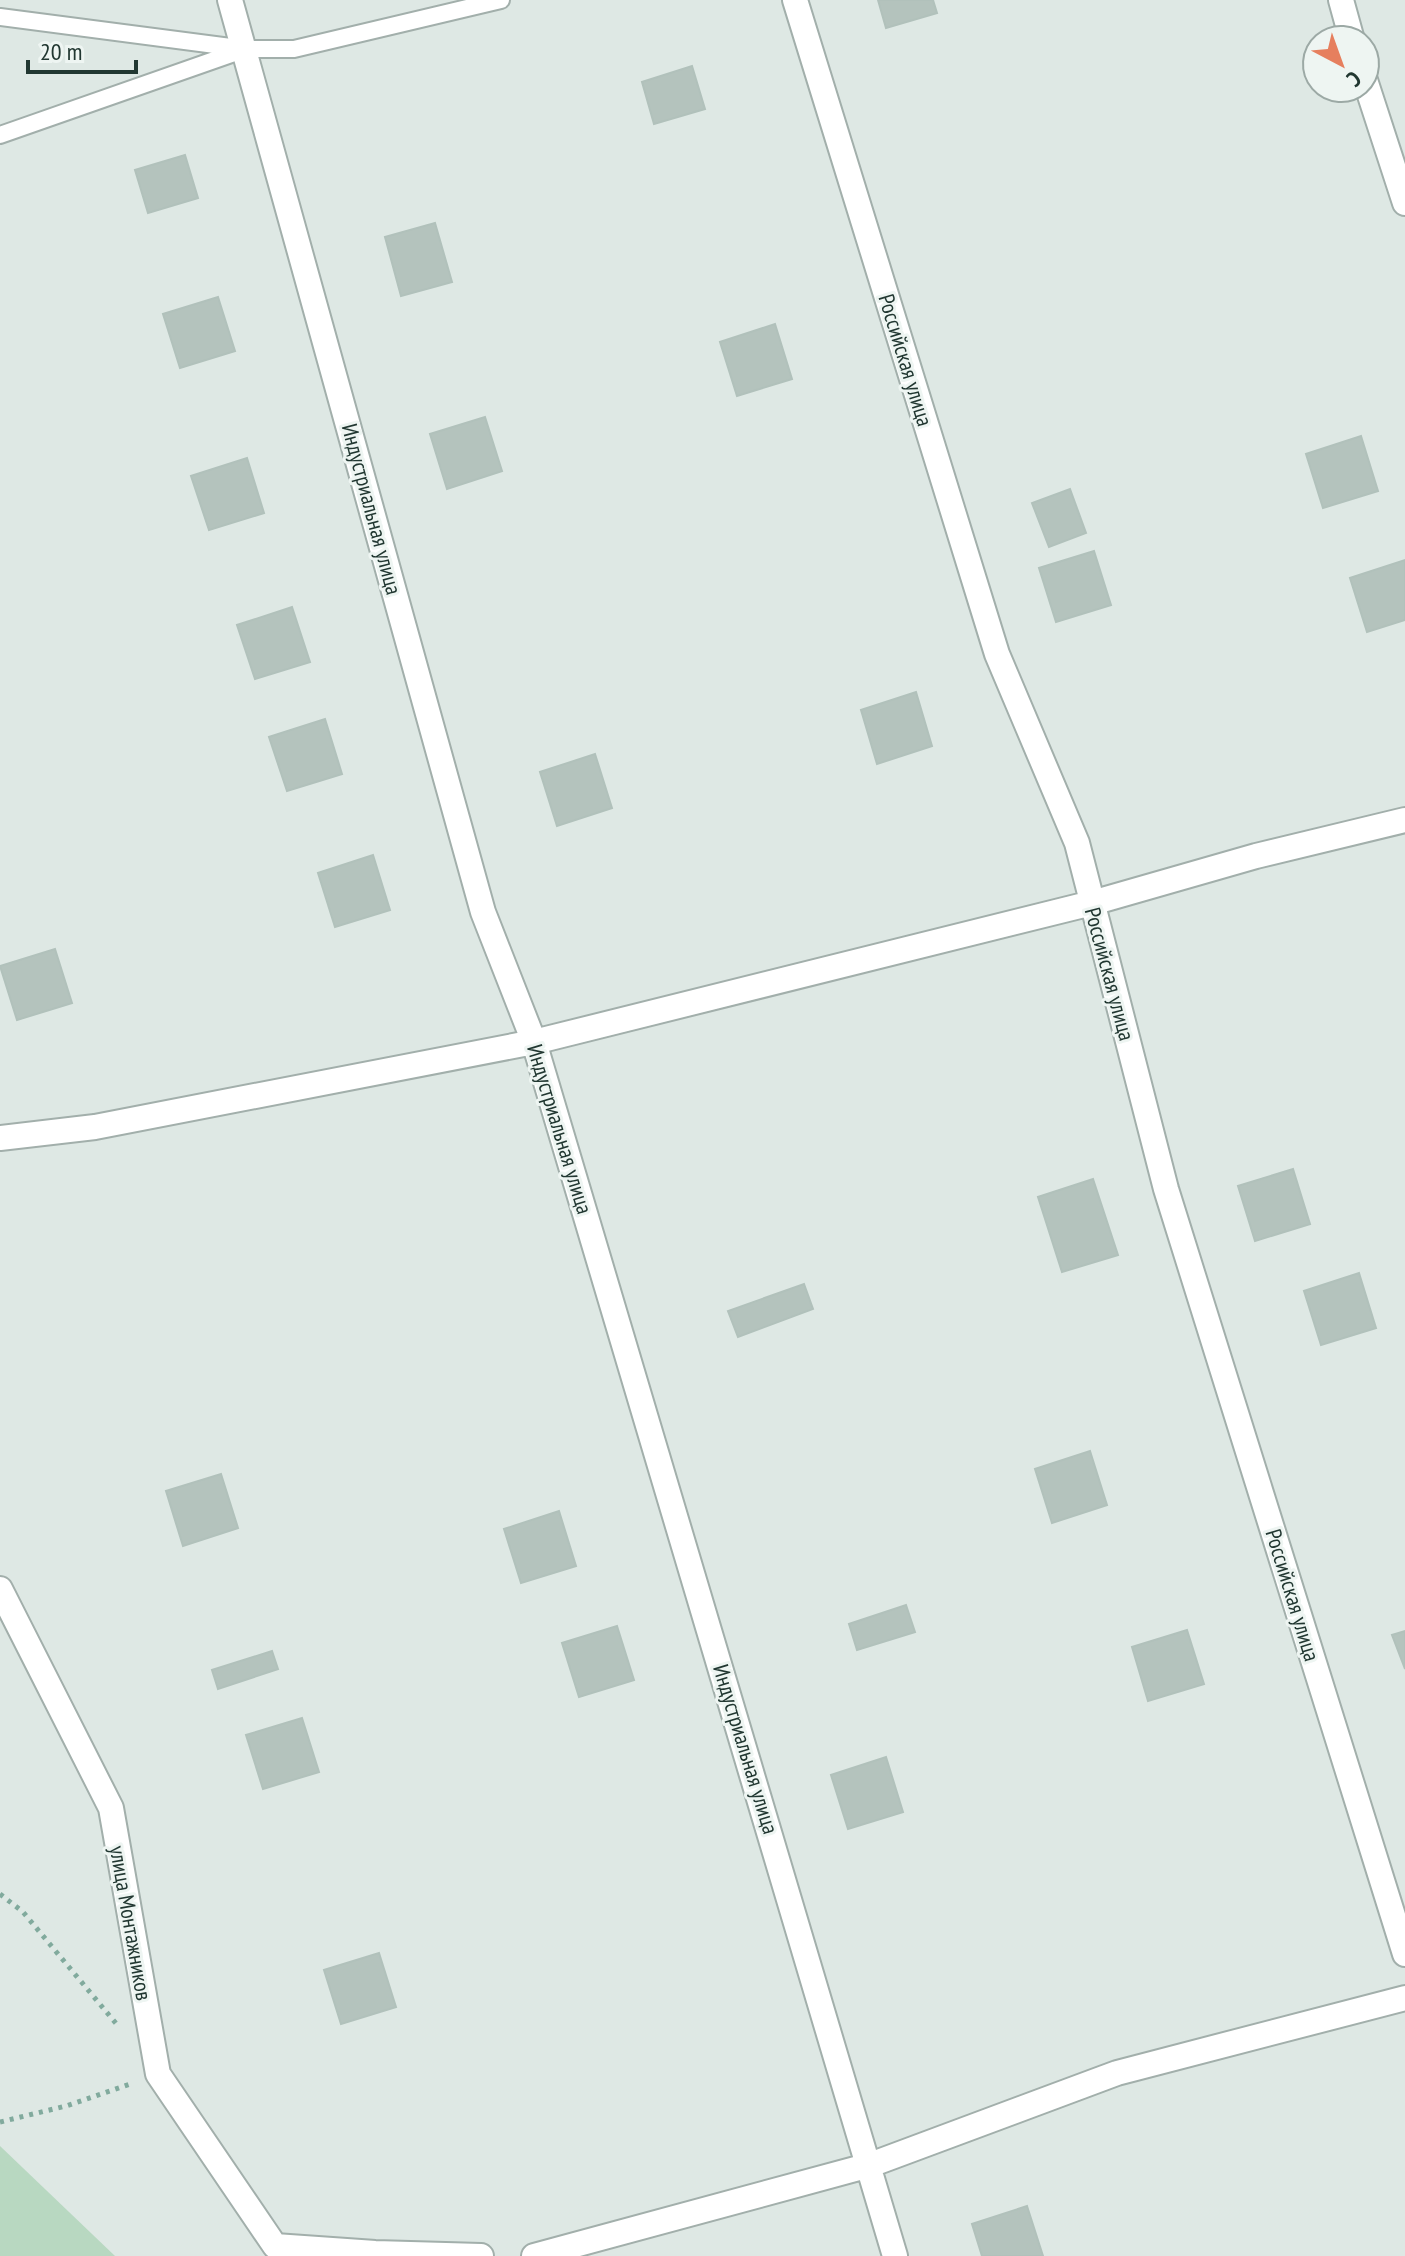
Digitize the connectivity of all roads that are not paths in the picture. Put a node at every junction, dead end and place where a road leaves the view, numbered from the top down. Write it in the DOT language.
graph roads {
  1 [pos="230,0"];
  2 [pos="501,0"];
  3 [pos="795,0"];
  4 [pos="1341,0"];
  5 [pos="0,17"];
  6 [pos="1348,24"];
  7 [pos="246,49"];
  8 [pos="1373,104"];
  9 [pos="0,135"];
  10 [pos="1405,203"];
  11 [pos="1405,820"];
  12 [pos="1092,903"];
  13 [pos="534,1042"];
  14 [pos="0,1138"];
  15 [pos="0,1589"];
  16 [pos="1405,1954"];
  17 [pos="1405,1998"];
  18 [pos="870,2165"];
  19 [pos="481,2256"];
  20 [pos="534,2256"];
  21 [pos="895,2256"];
  1 -- 7 [label="street, Индустриальная улица"];
  2 -- 7 [label="lane"];
  3 -- 12 [label="street, Российская улица"];
  4 -- 6 [label="street"];
  5 -- 7 [label="lane"];
  7 -- 9 [label="lane"];
  7 -- 13 [label="street, Индустриальная улица"];
  8 -- 10 [label="street"];
  11 -- 12 [label="street"];
  12 -- 13 [label="street"];
  12 -- 16 [label="street, Российская улица"];
  13 -- 14 [label="street"];
  13 -- 18 [label="street, Индустриальная улица"];
  15 -- 19 [label="street, улица Монтажников"];
  17 -- 18 [label="street"];
  18 -- 20 [label="street"];
  18 -- 21 [label="street, Индустриальная улица"];
}
